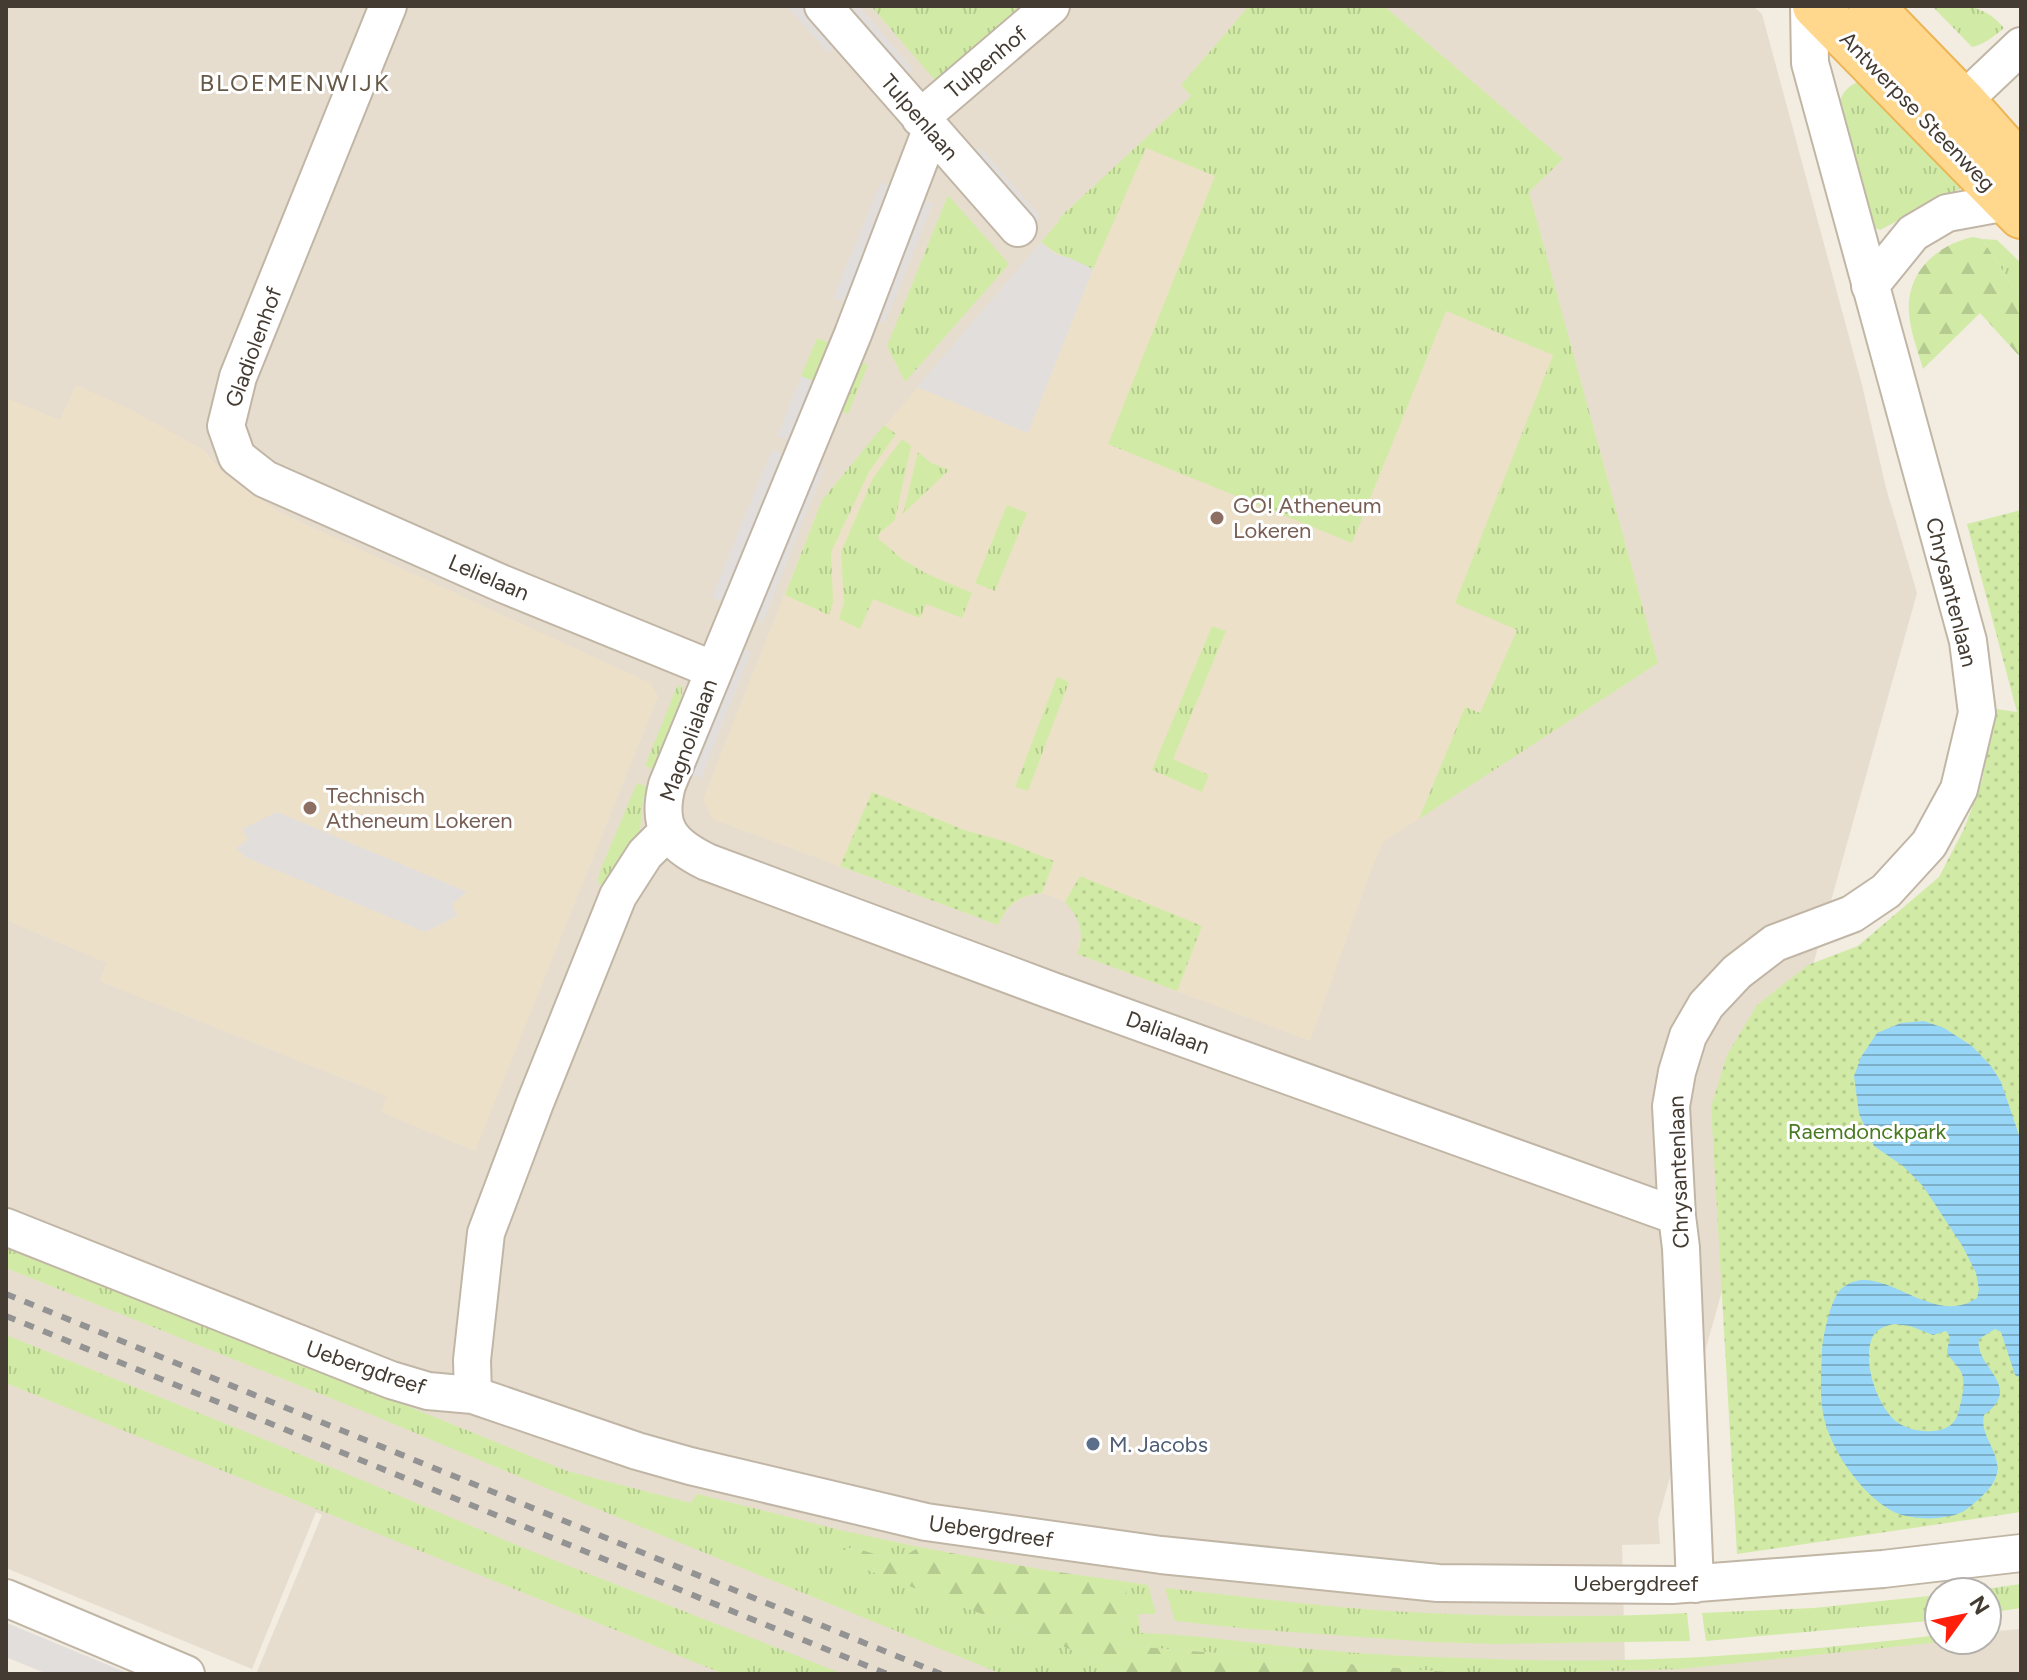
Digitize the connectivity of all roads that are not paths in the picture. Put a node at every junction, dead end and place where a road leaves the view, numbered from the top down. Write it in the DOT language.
graph roads {
  1 [pos="388,6"];
  2 [pos="823,6"];
  3 [pos="1051,6"];
  4 [pos="1812,6"];
  5 [pos="1871,6"];
  6 [pos="2015,62"];
  7 [pos="1963,101"];
  8 [pos="926,124"];
  9 [pos="2016,194"];
  10 [pos="1018,228"];
  11 [pos="1870,286"];
  12 [pos="265,479"];
  13 [pos="714,670"];
  14 [pos="667,832"];
  15 [pos="1677,1216"];
  16 [pos="6,1227"];
  17 [pos="473,1395"];
  18 [pos="2021,1553"];
  19 [pos="1695,1584"];
  20 [pos="6,1598"];
  21 [pos="186,1674"];
  1 -- 12 [label="street, Gladiolenhof"];
  2 -- 8 [label="street, Tulpenlaan"];
  3 -- 8 [label="street, Tulpenhof"];
  4 -- 9 [label="main road, Antwerpse Steenweg"];
  4 -- 11 [label="street, Chrysantenlaan"];
  5 -- 7 [label="main road, Antwerpse Steenweg"];
  6 -- 7 [label="street"];
  7 -- 9 [label="main road, Antwerpse Steenweg"];
  8 -- 10 [label="street, Tulpenlaan"];
  8 -- 13 [label="street, Magnolialaan"];
  9 -- 11 [label="street"];
  11 -- 15 [label="street, Chrysantenlaan"];
  12 -- 13 [label="street, Lelielaan"];
  13 -- 14 [label="street, Magnolialaan"];
  14 -- 15 [label="street, Dalialaan"];
  14 -- 17 [label="street, Magnolialaan"];
  15 -- 19 [label="street, Chrysantenlaan"];
  16 -- 17 [label="street, Uebergdreef"];
  17 -- 19 [label="street, Uebergdreef"];
  18 -- 19 [label="street, Uebergdreef"];
  20 -- 21 [label="street"];
}
